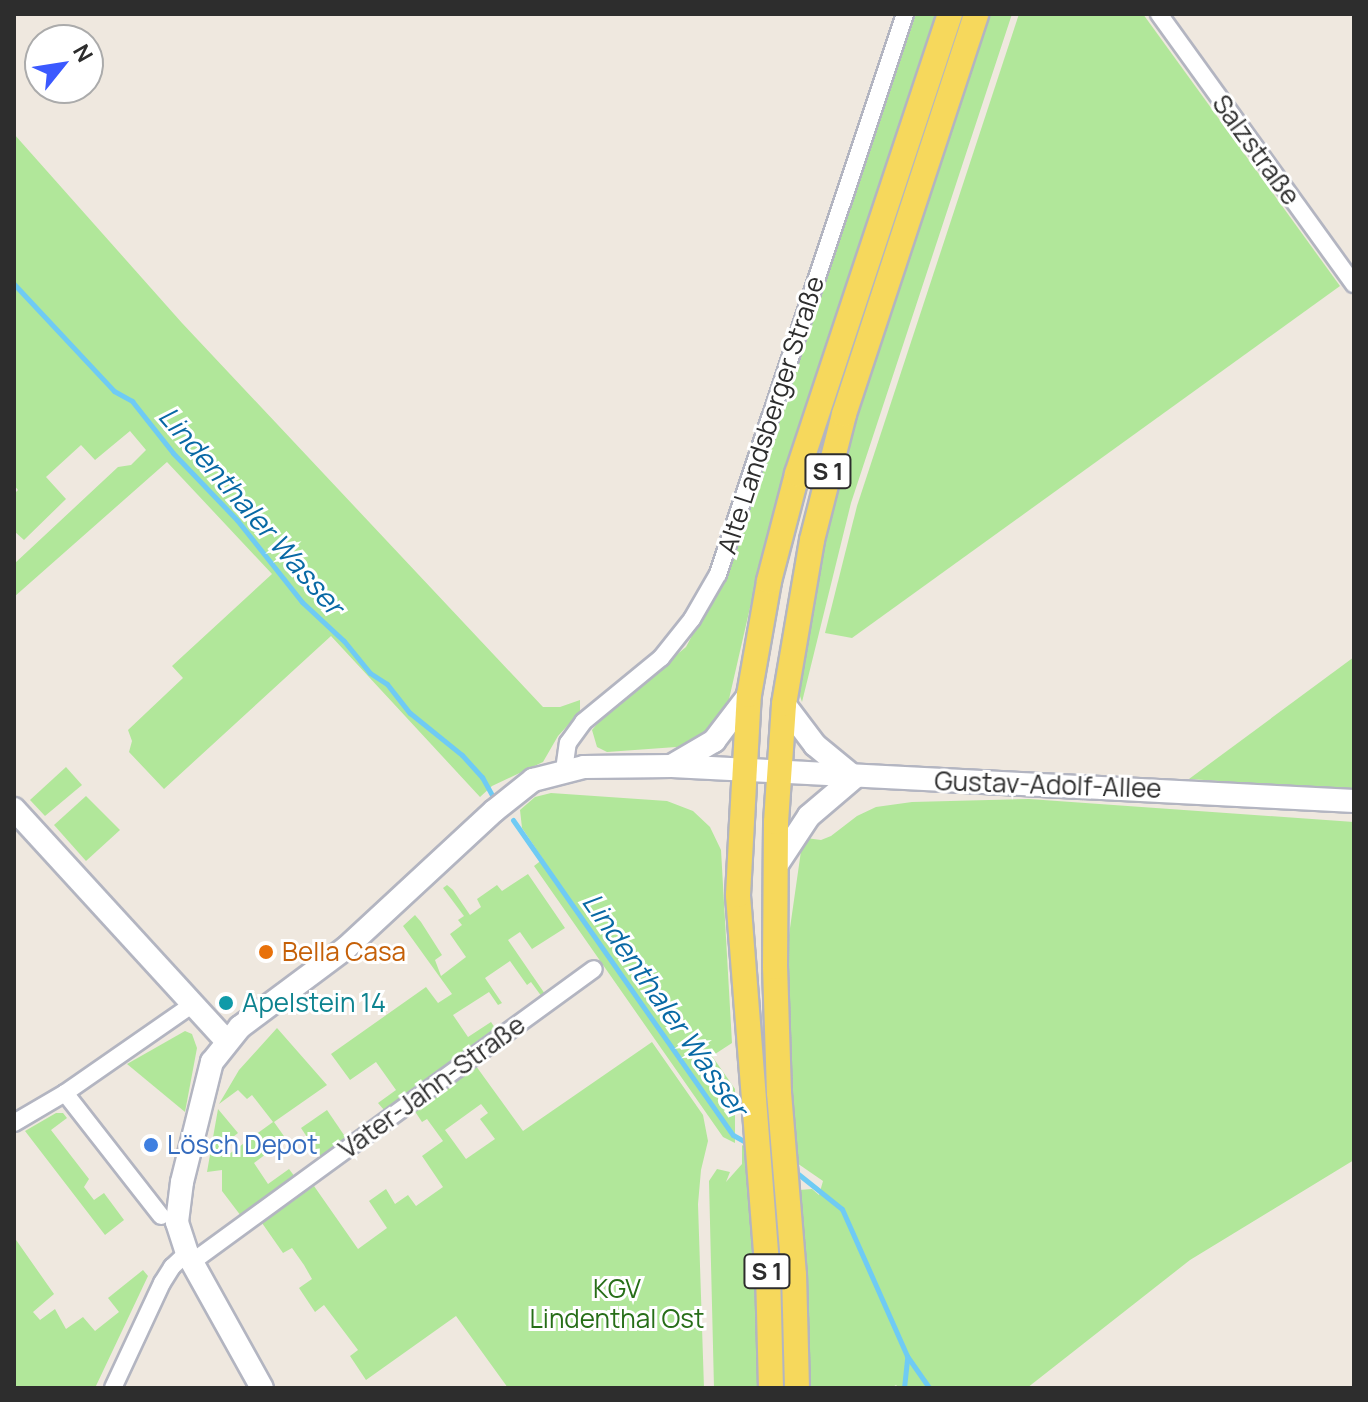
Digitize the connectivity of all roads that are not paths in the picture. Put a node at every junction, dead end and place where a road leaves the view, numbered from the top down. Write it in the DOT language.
graph roads {
  1 [pos="905,14"];
  2 [pos="950,14"];
  3 [pos="976,14"];
  4 [pos="1159,14"];
  5 [pos="1354,284"];
  6 [pos="749,695"];
  7 [pos="784,704"];
  8 [pos="672,766"];
  9 [pos="564,770"];
  10 [pos="743,770"];
  11 [pos="779,772"];
  12 [pos="855,777"];
  13 [pos="1354,801"];
  14 [pos="14,809"];
  15 [pos="776,866"];
  16 [pos="594,969"];
  17 [pos="193,1004"];
  18 [pos="226,1040"];
  19 [pos="65,1093"];
  20 [pos="14,1123"];
  21 [pos="161,1216"];
  22 [pos="190,1258"];
  23 [pos="113,1388"];
  24 [pos="262,1388"];
  25 [pos="771,1388"];
  26 [pos="797,1388"];
  1 -- 9 [label="street, Alte Landsberger Straße"];
  2 -- 6 [label="main road, S 1"];
  3 -- 7 [label="main road, S 1"];
  4 -- 5 [label="street, Salzstraße"];
  6 -- 8 [label="street"];
  6 -- 10 [label="main road, S 1"];
  7 -- 11 [label="main road, S 1"];
  7 -- 12 [label="street"];
  8 -- 9 [label="street, Gustav-Adolf-Allee"];
  8 -- 10 [label="street, Gustav-Adolf-Allee"];
  9 -- 18 [label="street, Gustav-Adolf-Allee"];
  10 -- 11 [label="street, Gustav-Adolf-Allee"];
  10 -- 25 [label="main road, S 1"];
  11 -- 12 [label="street, Gustav-Adolf-Allee"];
  11 -- 15 [label="main road, S 1"];
  12 -- 13 [label="street, Gustav-Adolf-Allee"];
  12 -- 15 [label="street"];
  14 -- 17 [label="street"];
  15 -- 26 [label="main road, S 1"];
  16 -- 22 [label="street, Vater-Jahn-Straße"];
  17 -- 18 [label="street"];
  17 -- 19 [label="street"];
  18 -- 22 [label="street"];
  19 -- 20 [label="street"];
  19 -- 21 [label="street"];
  22 -- 23 [label="street, Vater-Jahn-Straße"];
  22 -- 24 [label="street"];
}
